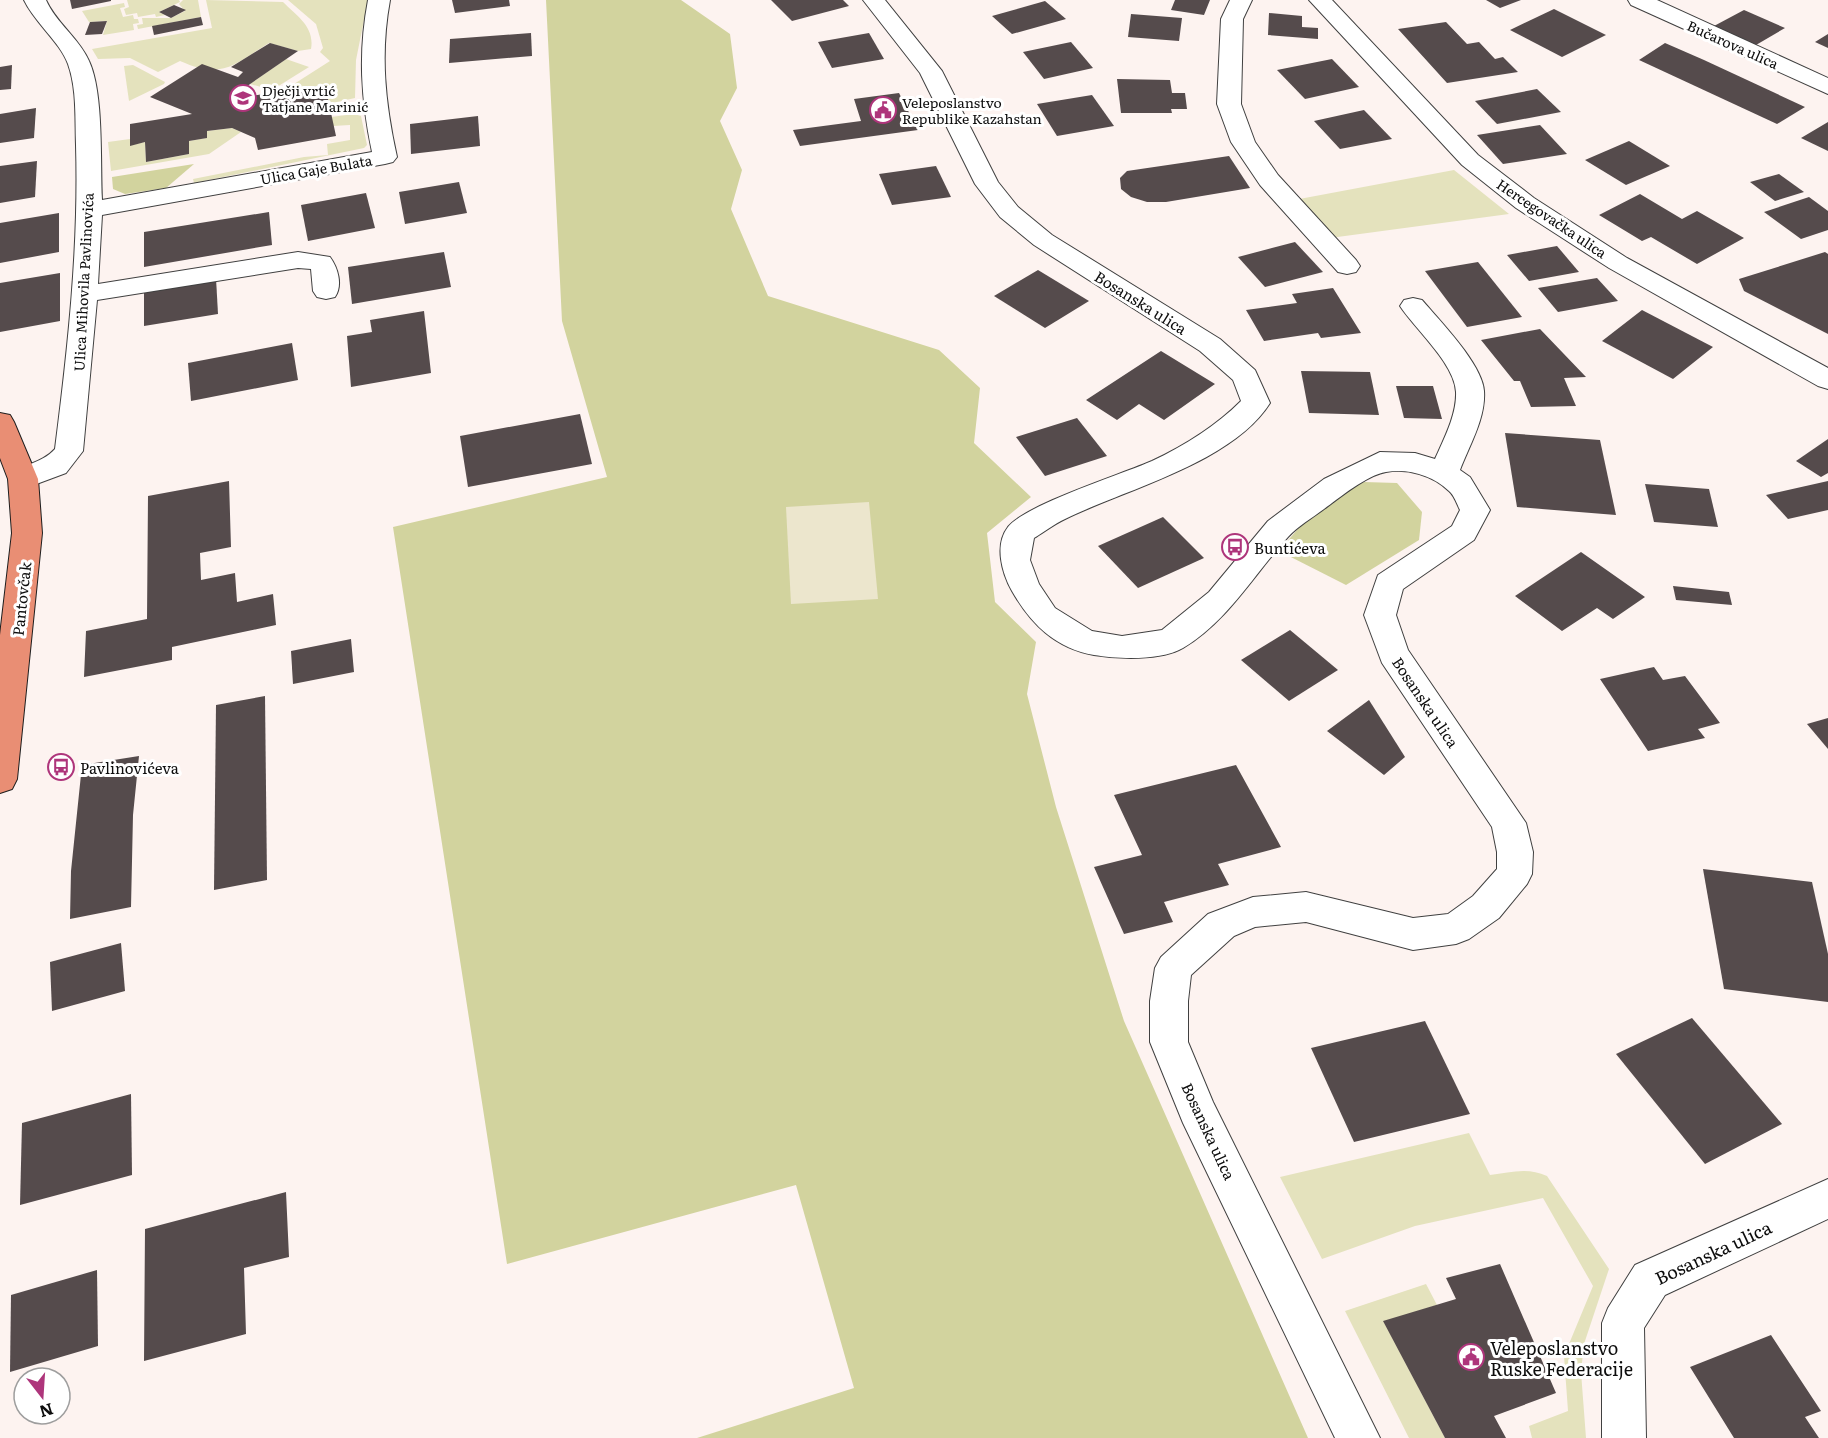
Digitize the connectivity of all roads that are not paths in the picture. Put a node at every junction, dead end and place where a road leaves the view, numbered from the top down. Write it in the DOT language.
graph roads {
  1 [pos="35,0"];
  2 [pos="379,0"];
  3 [pos="874,0"];
  4 [pos="1241,0"];
  5 [pos="1320,0"];
  6 [pos="1639,0"];
  7 [pos="1828,87"];
  8 [pos="90,210"];
  9 [pos="1347,266"];
  10 [pos="326,291"];
  11 [pos="84,294"];
  12 [pos="1413,306"];
  13 [pos="1828,380"];
  14 [pos="0,422"];
  15 [pos="1444,474"];
  16 [pos="23,479"];
  17 [pos="0,779"];
  18 [pos="1828,1199"];
  19 [pos="1358,1438"];
  20 [pos="1624,1438"];
  1 -- 8 [label="street, Ulica Mihovila Pavlinovića"];
  2 -- 8 [label="street, Ulica Gaje Bulata"];
  3 -- 15 [label="street, Bosanska ulica"];
  4 -- 9 [label="street"];
  5 -- 13 [label="street, Hercegovačka ulica"];
  6 -- 7 [label="street, Bučarova ulica"];
  8 -- 11 [label="street, Ulica Mihovila Pavlinovića"];
  10 -- 11 [label="street"];
  11 -- 16 [label="street, Ulica Mihovila Pavlinovića"];
  12 -- 15 [label="street"];
  14 -- 16 [label="main road, Pantovčak"];
  15 -- 19 [label="street, Bosanska ulica"];
  16 -- 17 [label="main road, Pantovčak"];
  18 -- 20 [label="street, Bosanska ulica"];
}
